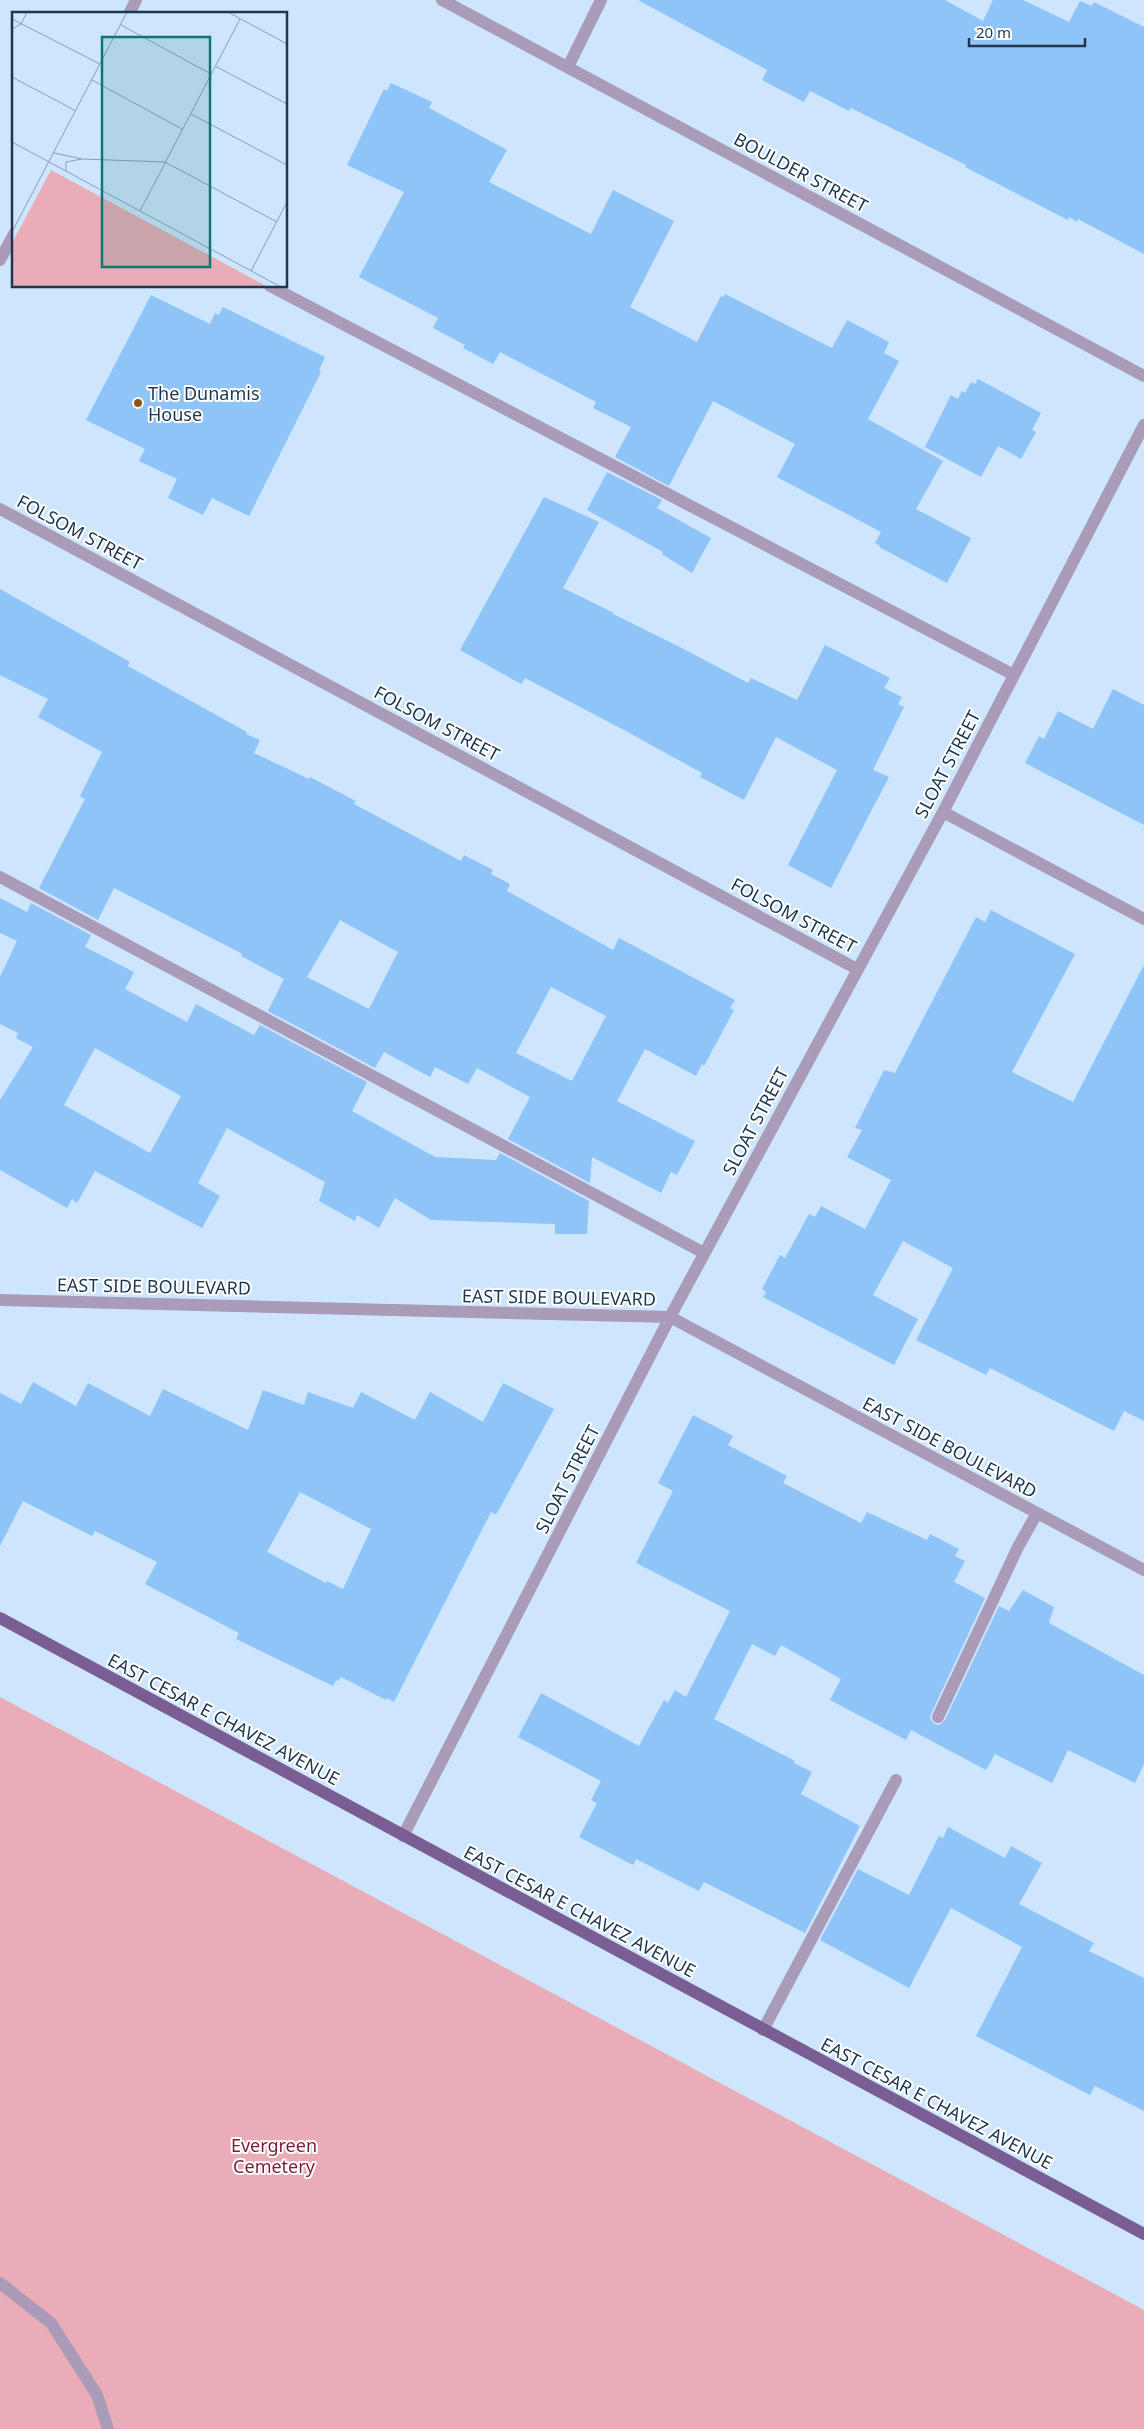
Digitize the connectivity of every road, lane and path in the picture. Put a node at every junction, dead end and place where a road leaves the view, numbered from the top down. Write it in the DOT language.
graph roads {
  1 [pos="136,0"];
  2 [pos="442,0"];
  3 [pos="601,0"];
  4 [pos="130,12"];
  5 [pos="568,67"];
  6 [pos="12,238"];
  7 [pos="0,260"];
  8 [pos="274,288"];
  9 [pos="1144,376"];
  10 [pos="1144,425"];
  11 [pos="0,509"];
  12 [pos="1014,675"];
  13 [pos="942,812"];
  14 [pos="0,877"];
  15 [pos="1144,919"];
  16 [pos="857,969"];
  17 [pos="704,1253"];
  18 [pos="0,1300"];
  19 [pos="670,1317"];
  20 [pos="1037,1513"];
  21 [pos="1144,1570"];
  22 [pos="0,1618"];
  23 [pos="938,1717"];
  24 [pos="896,1780"];
  25 [pos="403,1836"];
  26 [pos="763,2030"];
  27 [pos="1144,2234"];
  28 [pos="0,2283"];
  29 [pos="108,2429"];
  1 -- 4 [label="street"];
  2 -- 5 [label="street, BOULDER STREET"];
  3 -- 5 [label="street"];
  5 -- 9 [label="street, BOULDER STREET"];
  6 -- 7 [label="street"];
  8 -- 12 [label="street"];
  10 -- 12 [label="street, SLOAT STREET"];
  11 -- 16 [label="street, FOLSOM STREET"];
  12 -- 13 [label="street, SLOAT STREET"];
  13 -- 15 [label="street"];
  13 -- 16 [label="street, SLOAT STREET"];
  14 -- 17 [label="street"];
  16 -- 17 [label="street, SLOAT STREET"];
  17 -- 19 [label="street, SLOAT STREET"];
  18 -- 19 [label="street, EAST SIDE BOULEVARD"];
  19 -- 20 [label="street, EAST SIDE BOULEVARD"];
  19 -- 25 [label="street, SLOAT STREET"];
  20 -- 21 [label="street, EAST SIDE BOULEVARD"];
  20 -- 23 [label="street"];
  22 -- 25 [label="main road, EAST CESAR E CHAVEZ AVENUE"];
  24 -- 26 [label="street"];
  25 -- 26 [label="main road, EAST CESAR E CHAVEZ AVENUE"];
  26 -- 27 [label="main road, EAST CESAR E CHAVEZ AVENUE"];
  28 -- 29 [label="street"];
}
